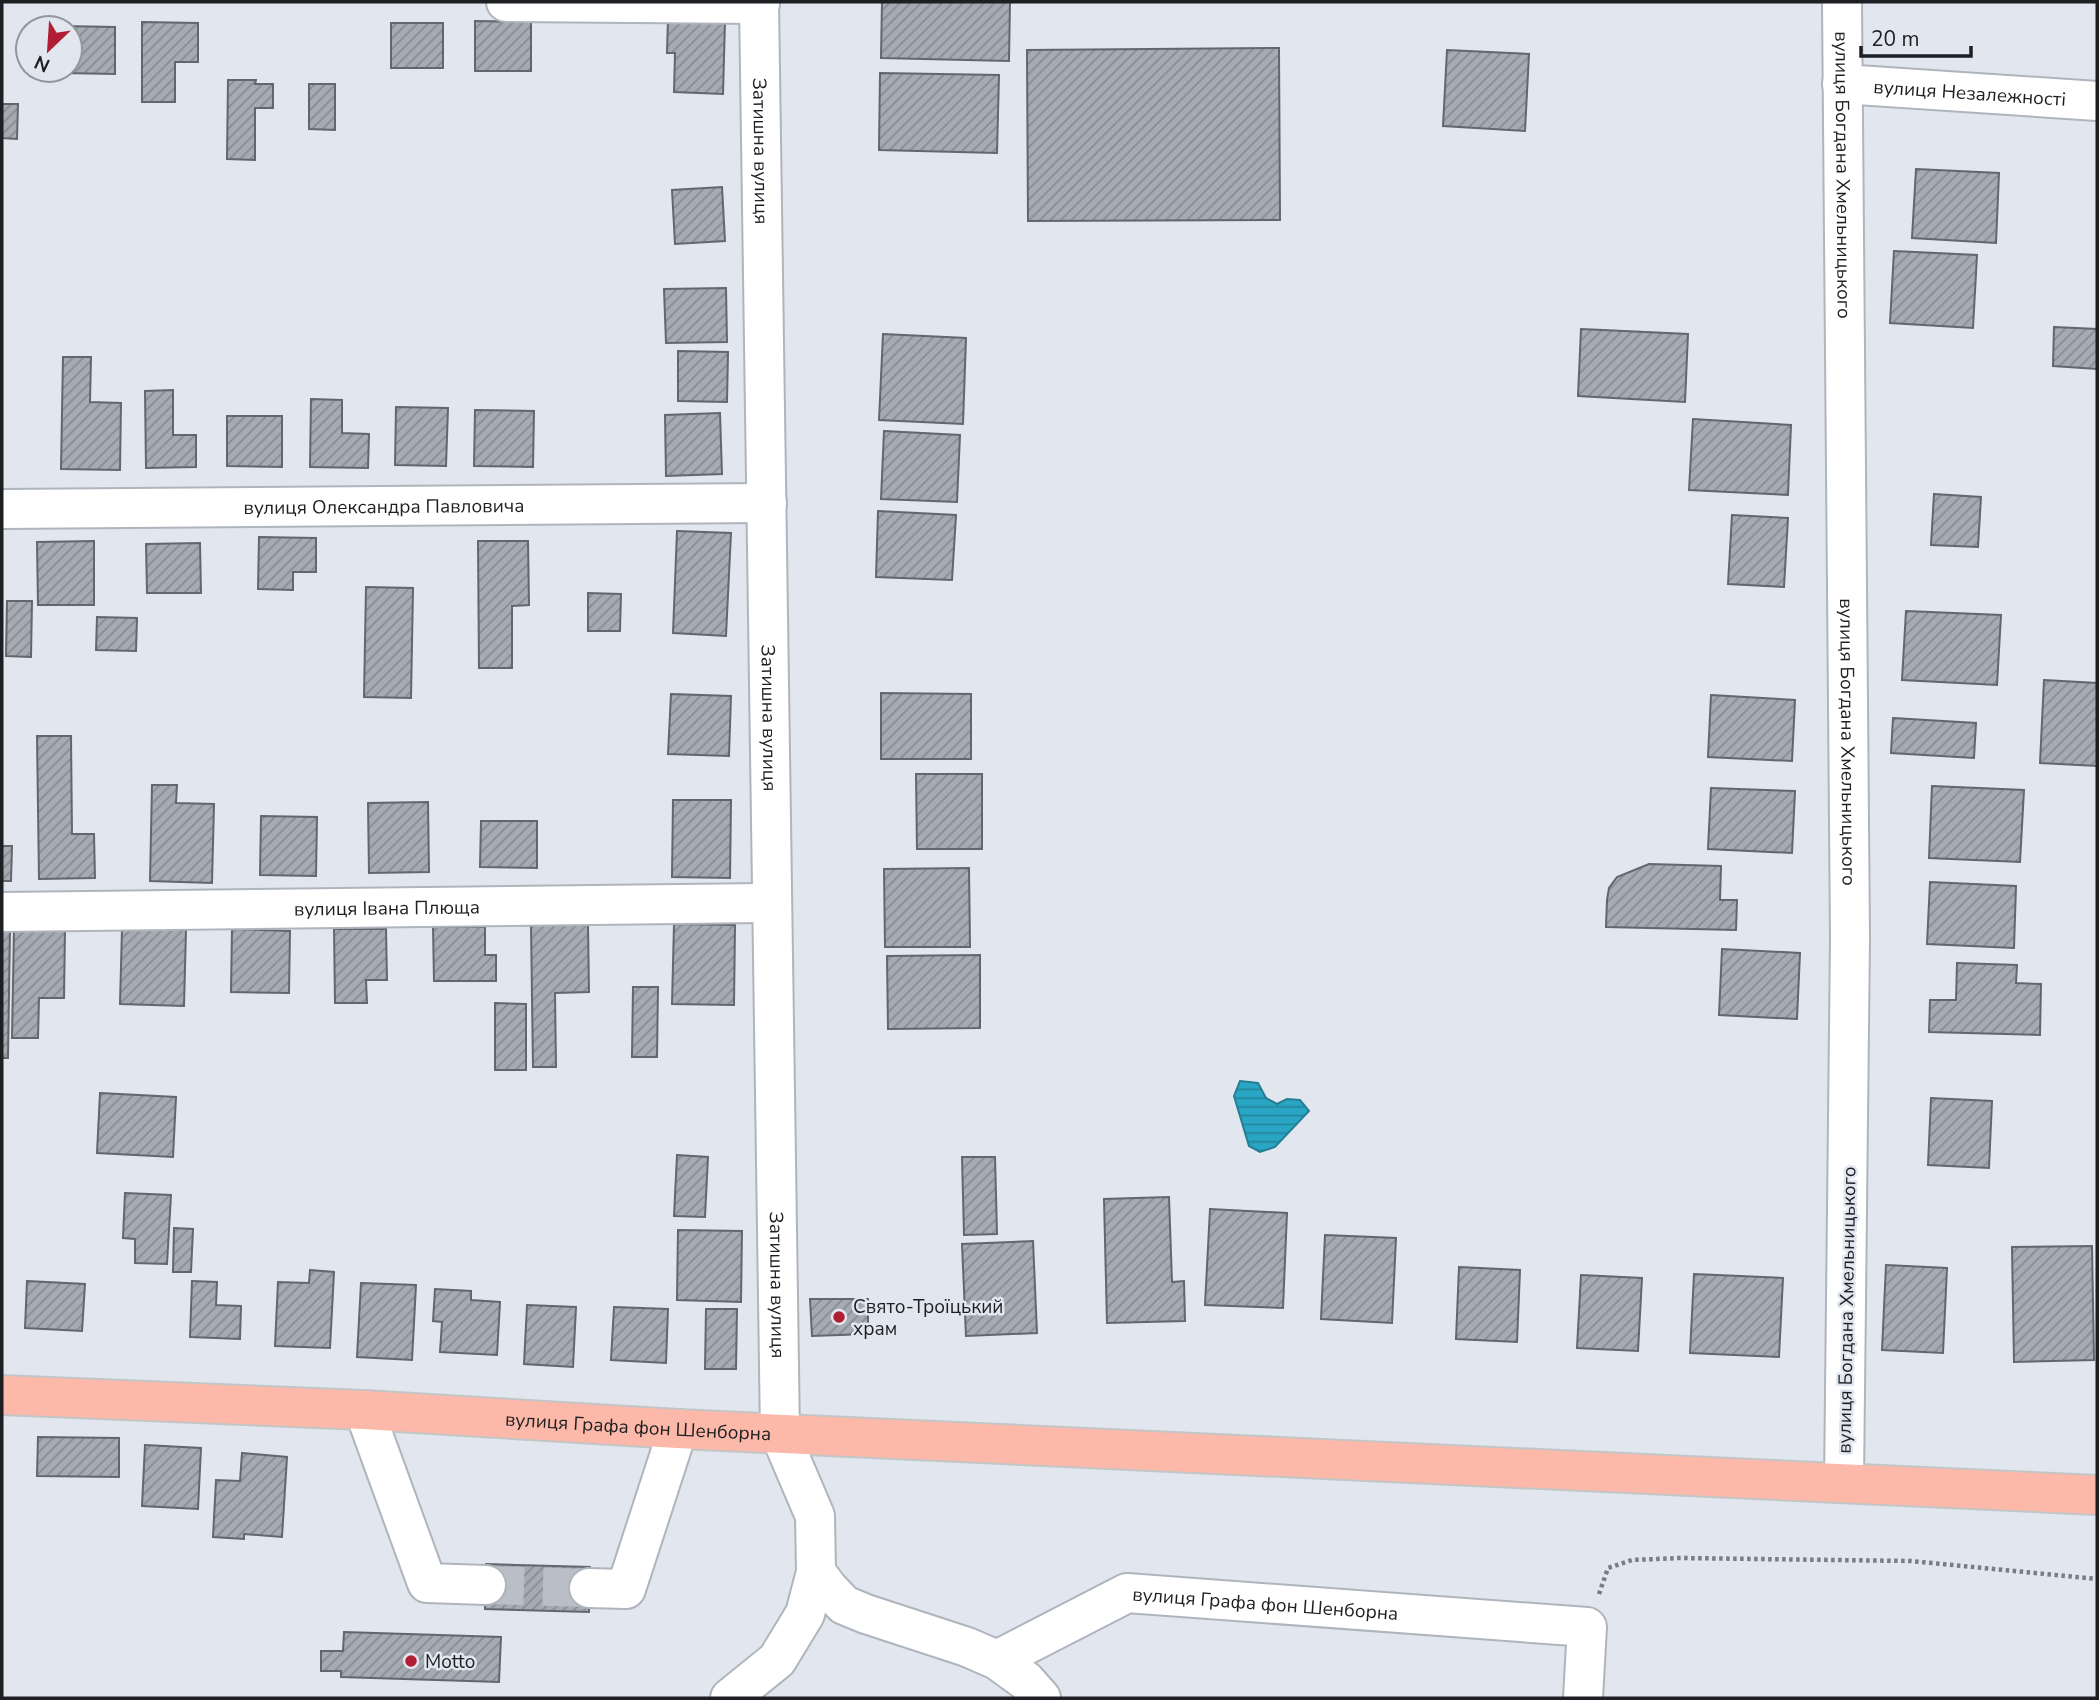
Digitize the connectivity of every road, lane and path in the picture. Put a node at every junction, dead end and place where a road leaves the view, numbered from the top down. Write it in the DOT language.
graph roads {
  1 [pos="506,2"];
  2 [pos="1842,2"];
  3 [pos="760,3"];
  4 [pos="1842,84"];
  5 [pos="2097,101"];
  6 [pos="766,503"];
  7 [pos="2,509"];
  8 [pos="772,903"];
  9 [pos="2,912"];
  10 [pos="2,1395"];
  11 [pos="364,1410"];
  12 [pos="678,1429"];
  13 [pos="780,1434"];
  14 [pos="1844,1483"];
  15 [pos="2097,1495"];
  16 [pos="816,1572"];
  17 [pos="2097,1579"];
  18 [pos="486,1585"];
  19 [pos="589,1588"];
  20 [pos="1587,1627"];
  21 [pos="997,1660"];
  22 [pos="730,1698"];
  23 [pos="1041,1698"];
  24 [pos="1583,1698"];
  1 -- 3 [label="street"];
  2 -- 4 [label="street, вулиця Богдана Хмельницького"];
  3 -- 6 [label="street, Затишна вулиця"];
  4 -- 5 [label="street, вулиця Незалежності"];
  4 -- 14 [label="street, вулиця Богдана Хмельницького"];
  6 -- 7 [label="street, вулиця Олександра Павловича"];
  6 -- 8 [label="street, Затишна вулиця"];
  8 -- 9 [label="street, вулиця Івана Плюща"];
  8 -- 13 [label="street, Затишна вулиця"];
  10 -- 11 [label="highway, вулиця Графа фон Шенборна"];
  11 -- 12 [label="highway, вулиця Графа фон Шенборна"];
  11 -- 18 [label="street"];
  12 -- 13 [label="highway, вулиця Графа фон Шенборна"];
  12 -- 19 [label="street"];
  13 -- 14 [label="highway"];
  13 -- 16 [label="street, вулиця Графа фон Шенборна"];
  14 -- 15 [label="highway"];
  16 -- 21 [label="street"];
  16 -- 22 [label="street, вулиця Графа фон Шенборна"];
  17 -- 20 [label="path"];
  20 -- 21 [label="street, вулиця Графа фон Шенборна"];
  20 -- 24 [label="street"];
  21 -- 23 [label="street"];
}
